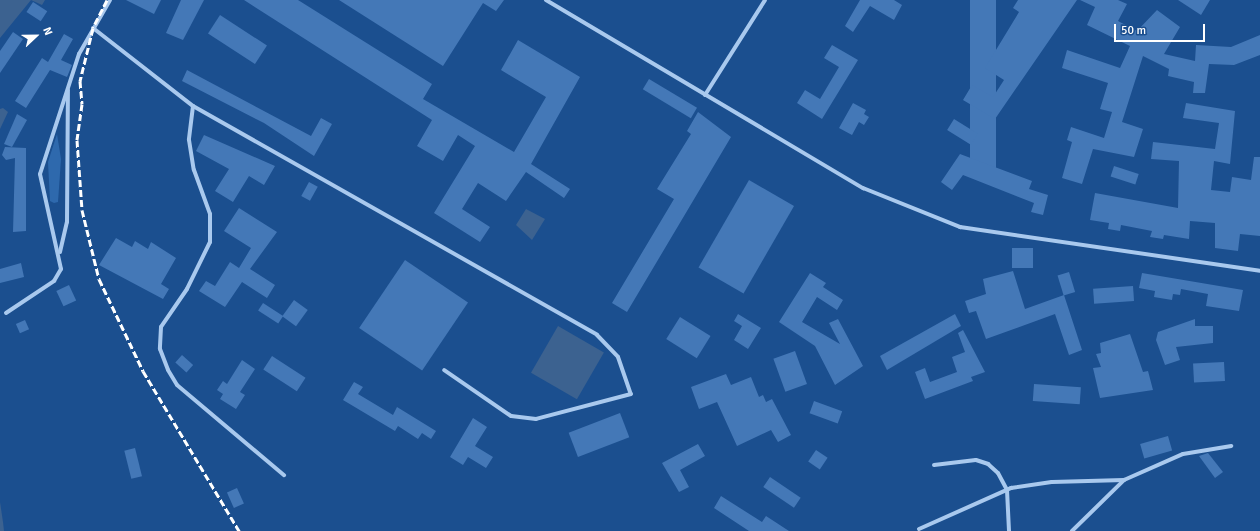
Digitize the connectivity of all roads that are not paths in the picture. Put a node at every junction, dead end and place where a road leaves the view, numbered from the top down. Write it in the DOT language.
graph roads {
  1 [pos="110,0"];
  2 [pos="546,0"];
  3 [pos="765,0"];
  4 [pos="93,28"];
  5 [pos="68,85"];
  6 [pos="704,95"];
  7 [pos="193,106"];
  8 [pos="60,254"];
  9 [pos="1260,270"];
  10 [pos="6,313"];
  11 [pos="444,370"];
  12 [pos="1230,446"];
  13 [pos="934,465"];
  14 [pos="284,475"];
  15 [pos="1124,480"];
  16 [pos="1007,490"];
  17 [pos="919,529"];
  18 [pos="1009,531"];
  19 [pos="1072,531"];
  1 -- 4 [label="street"];
  2 -- 6 [label="street"];
  3 -- 6 [label="street"];
  4 -- 5 [label="street"];
  4 -- 7 [label="street"];
  5 -- 8 [label="street"];
  5 -- 8 [label="street"];
  6 -- 9 [label="street"];
  7 -- 11 [label="street"];
  7 -- 14 [label="street"];
  8 -- 10 [label="street"];
  12 -- 15 [label="street"];
  13 -- 16 [label="street"];
  15 -- 16 [label="street"];
  15 -- 19 [label="street"];
  16 -- 17 [label="street"];
  16 -- 18 [label="street"];
}
